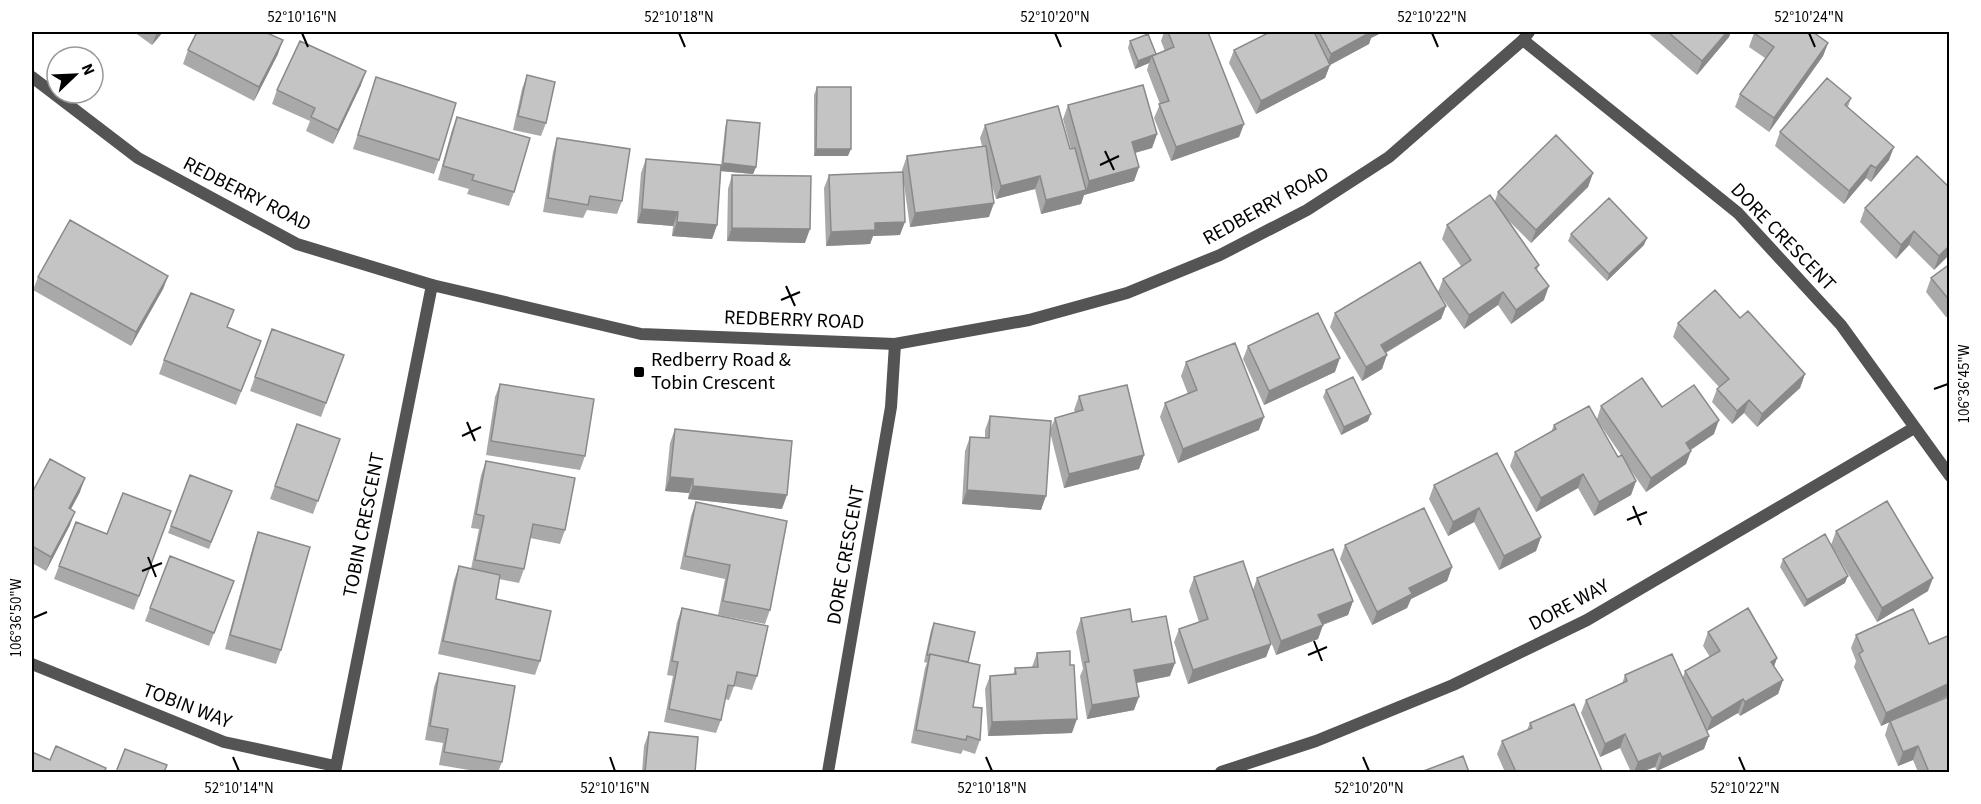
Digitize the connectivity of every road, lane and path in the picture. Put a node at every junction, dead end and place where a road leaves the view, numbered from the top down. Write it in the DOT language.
graph roads {
  1 [pos="1526,36"];
  2 [pos="32,77"];
  3 [pos="432,285"];
  4 [pos="895,344"];
  5 [pos="1914,428"];
  6 [pos="1950,476"];
  7 [pos="32,664"];
  8 [pos="335,769"];
  9 [pos="828,772"];
  10 [pos="1221,772"];
  1 -- 4 [label="street, REDBERRY ROAD"];
  1 -- 5 [label="street, DORE CRESCENT"];
  2 -- 3 [label="street, REDBERRY ROAD"];
  3 -- 4 [label="street, REDBERRY ROAD"];
  3 -- 8 [label="street, TOBIN CRESCENT"];
  4 -- 9 [label="street, DORE CRESCENT"];
  5 -- 6 [label="street, DORE CRESCENT"];
  5 -- 10 [label="street, DORE WAY"];
  7 -- 8 [label="street, TOBIN WAY"];
}
